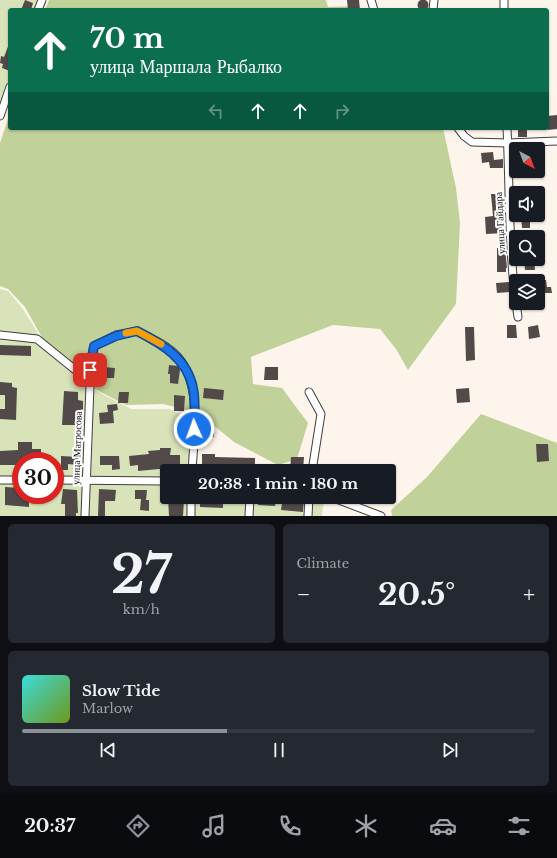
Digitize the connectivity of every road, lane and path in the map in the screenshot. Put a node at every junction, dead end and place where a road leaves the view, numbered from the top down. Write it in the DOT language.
graph roads {
  1 [pos="8,93"];
  2 [pos="0,116"];
  3 [pos="460,130"];
  4 [pos="507,130"];
  5 [pos="557,141"];
  6 [pos="508,143"];
  7 [pos="518,317"];
  8 [pos="0,334"];
  9 [pos="89,381"];
  10 [pos="309,392"];
  11 [pos="192,464"];
  12 [pos="313,464"];
  13 [pos="86,479"];
  14 [pos="0,480"];
  15 [pos="12,480"];
  16 [pos="64,480"];
  17 [pos="160,481"];
  18 [pos="191,504"];
  19 [pos="250,504"];
  20 [pos="309,504"];
  21 [pos="349,504"];
  22 [pos="85,516"];
  23 [pos="190,516"];
  24 [pos="249,516"];
  25 [pos="308,516"];
  26 [pos="381,516"];
  1 -- 2 [label="street"];
  3 -- 6 [label="street"];
  4 -- 6 [label="street, улица Гайдара"];
  5 -- 6 [label="street"];
  6 -- 7 [label="street, улица Гайдара"];
  8 -- 9 [label="street"];
  9 -- 11 [label="street, улица Матросова"];
  9 -- 13 [label="street, улица Матросова"];
  10 -- 12 [label="street"];
  13 -- 16 [label="street"];
  13 -- 17 [label="street"];
  13 -- 22 [label="street, улица Матросова"];
  14 -- 15 [label="street"];
  18 -- 23 [label="street"];
  19 -- 24 [label="street"];
  20 -- 25 [label="street"];
  21 -- 26 [label="street"];
}
